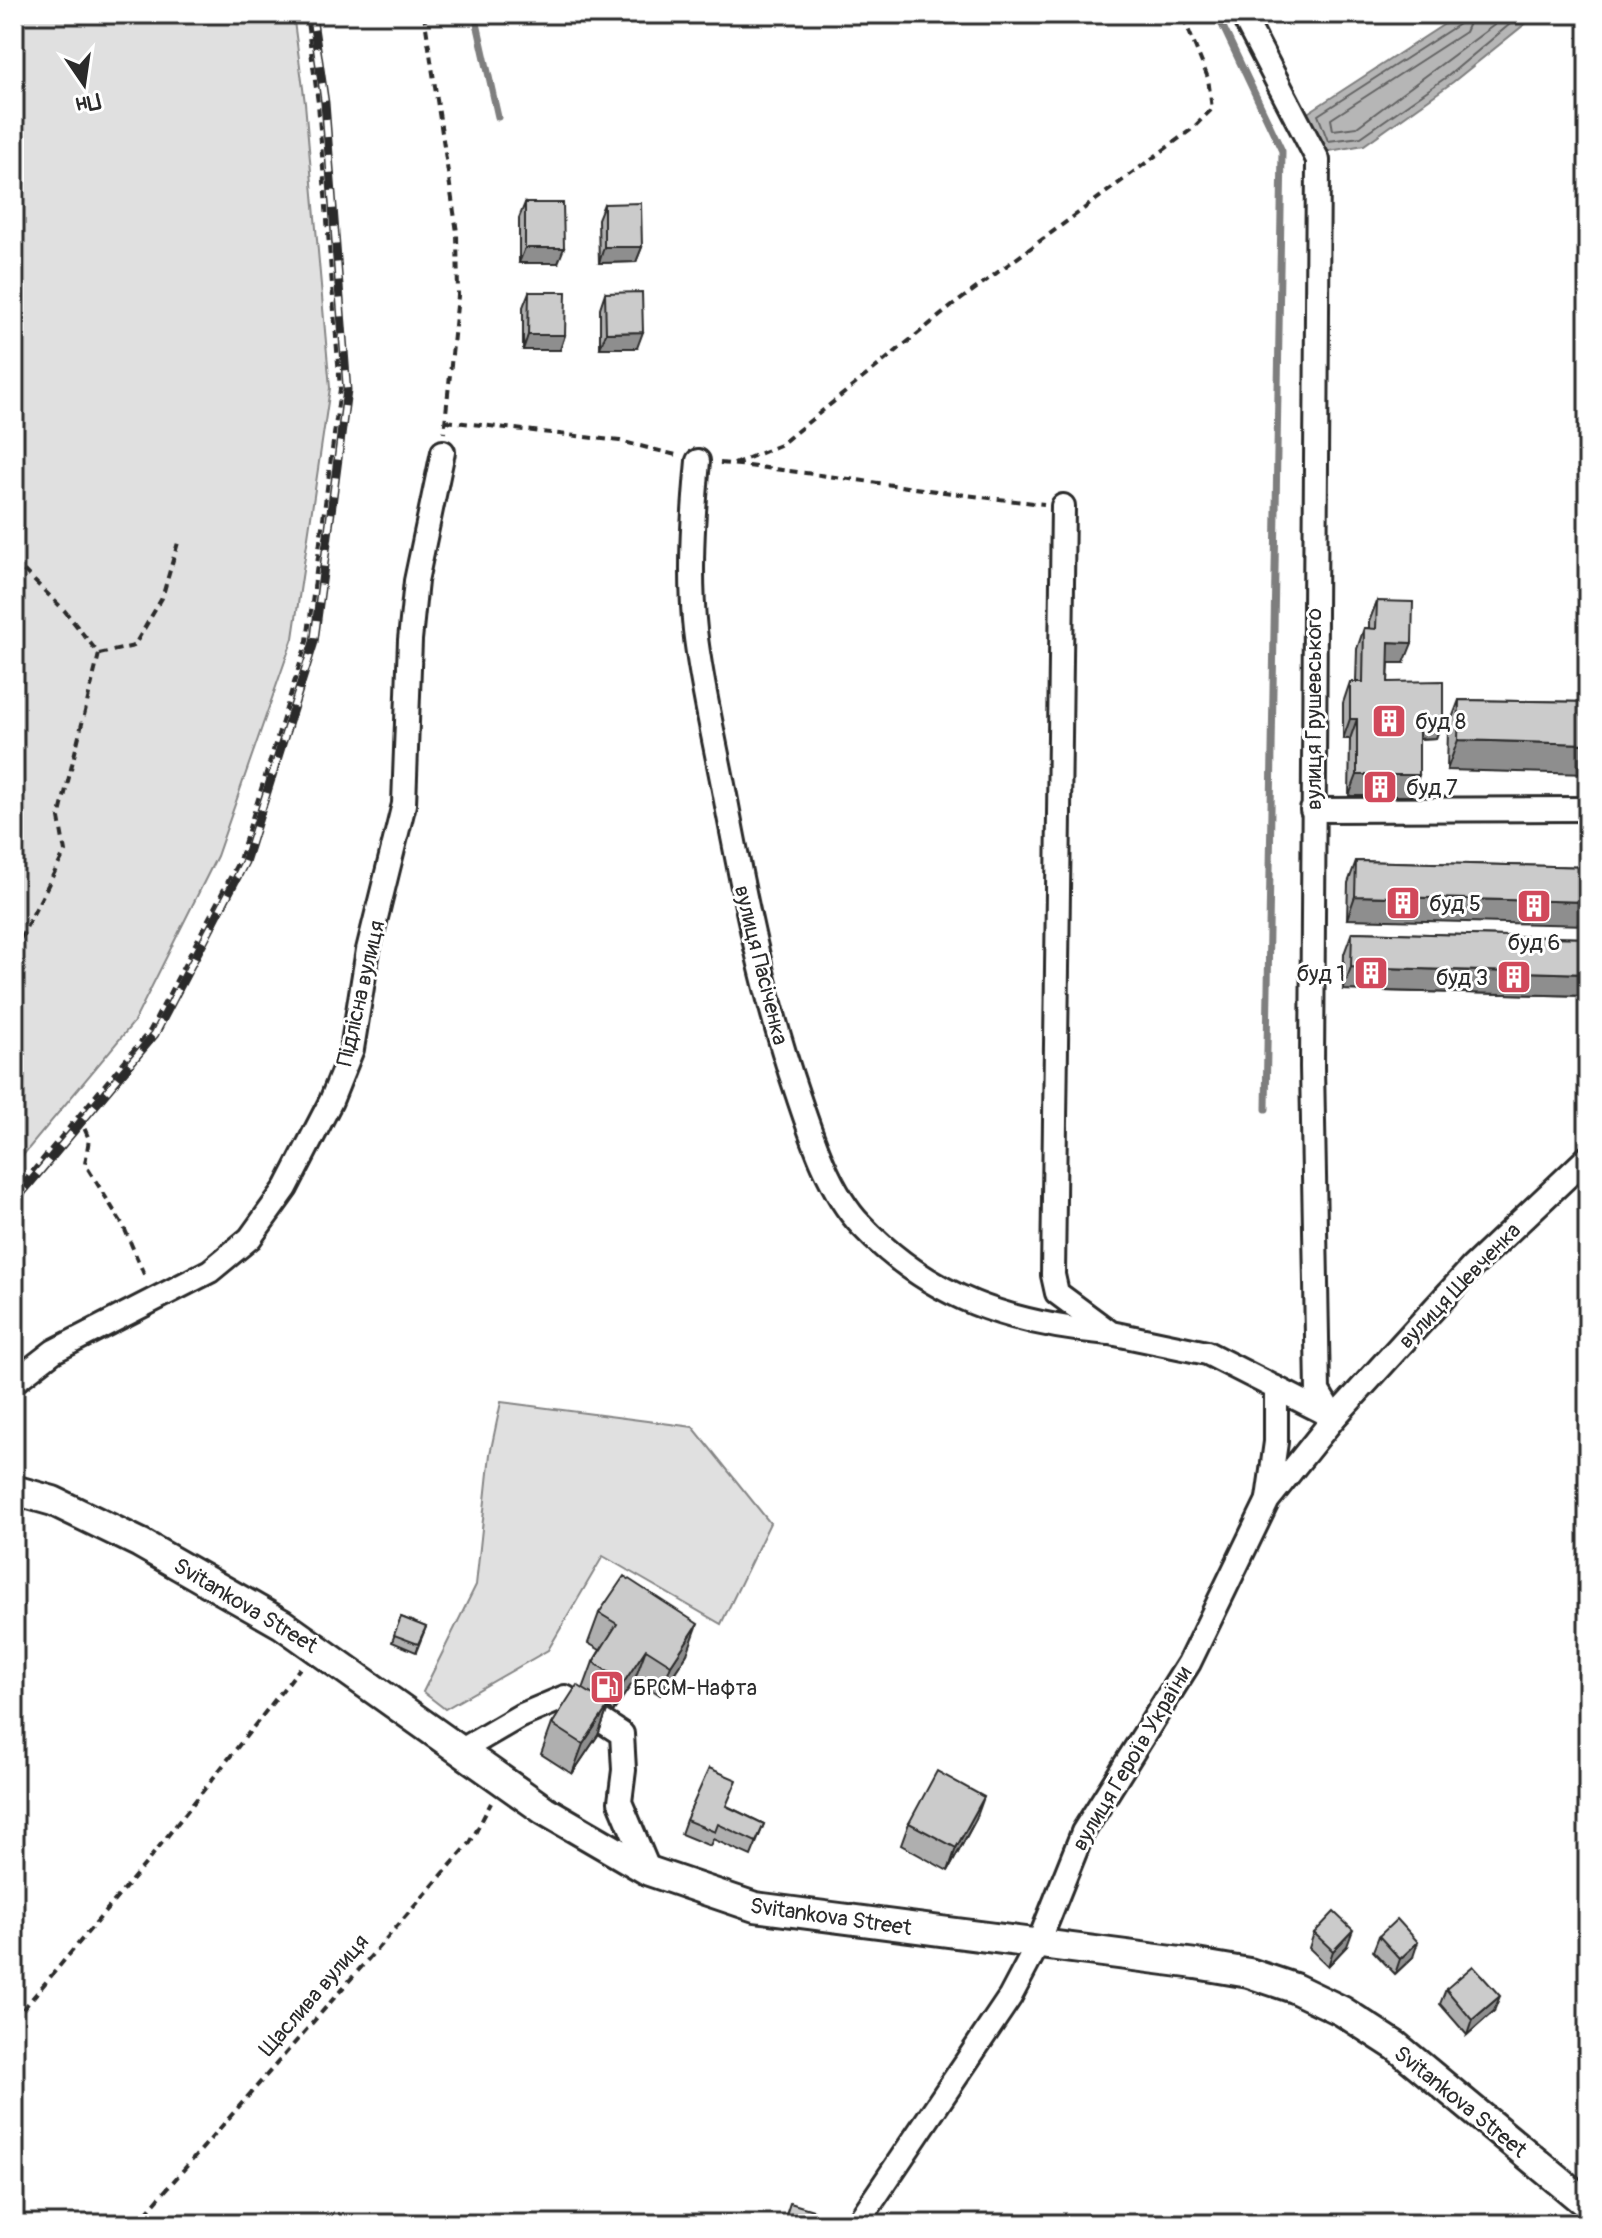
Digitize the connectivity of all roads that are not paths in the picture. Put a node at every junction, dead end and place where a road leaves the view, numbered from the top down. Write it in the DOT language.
graph roads {
  1 [pos="1242,14"];
  2 [pos="443,452"];
  3 [pos="698,461"];
  4 [pos="1063,506"];
  5 [pos="1588,809"];
  6 [pos="1312,810"];
  7 [pos="1588,1157"];
  8 [pos="1111,1333"];
  9 [pos="14,1382"];
  10 [pos="1276,1388"];
  11 [pos="1334,1418"];
  12 [pos="14,1490"];
  13 [pos="1268,1500"];
  14 [pos="460,1751"];
  15 [pos="649,1871"];
  16 [pos="1038,1944"];
  17 [pos="1588,2205"];
  18 [pos="857,2224"];
  1 -- 6 [label="street, вулиця Грушевського"];
  2 -- 9 [label="street, Підлісна вулиця"];
  3 -- 8 [label="street, вулиця Пасіченка"];
  4 -- 8 [label="street, вулиця Пасіченка"];
  5 -- 6 [label="street"];
  6 -- 11 [label="street, вулиця Грушевського"];
  7 -- 11 [label="street, вулиця Шевченка"];
  8 -- 10 [label="street, вулиця Пасіченка"];
  10 -- 11 [label="street, вулиця Пасіченка"];
  10 -- 13 [label="street"];
  11 -- 13 [label="street, вулиця Героїв України"];
  12 -- 14 [label="main road, Svitankova Street"];
  13 -- 16 [label="street, вулиця Героїв України"];
  14 -- 15 [label="main road, Svitankova Street"];
  14 -- 15 [label="street"];
  15 -- 16 [label="main road, Svitankova Street"];
  16 -- 17 [label="main road, Svitankova Street"];
  16 -- 18 [label="street, вулиця Героїв України"];
}
